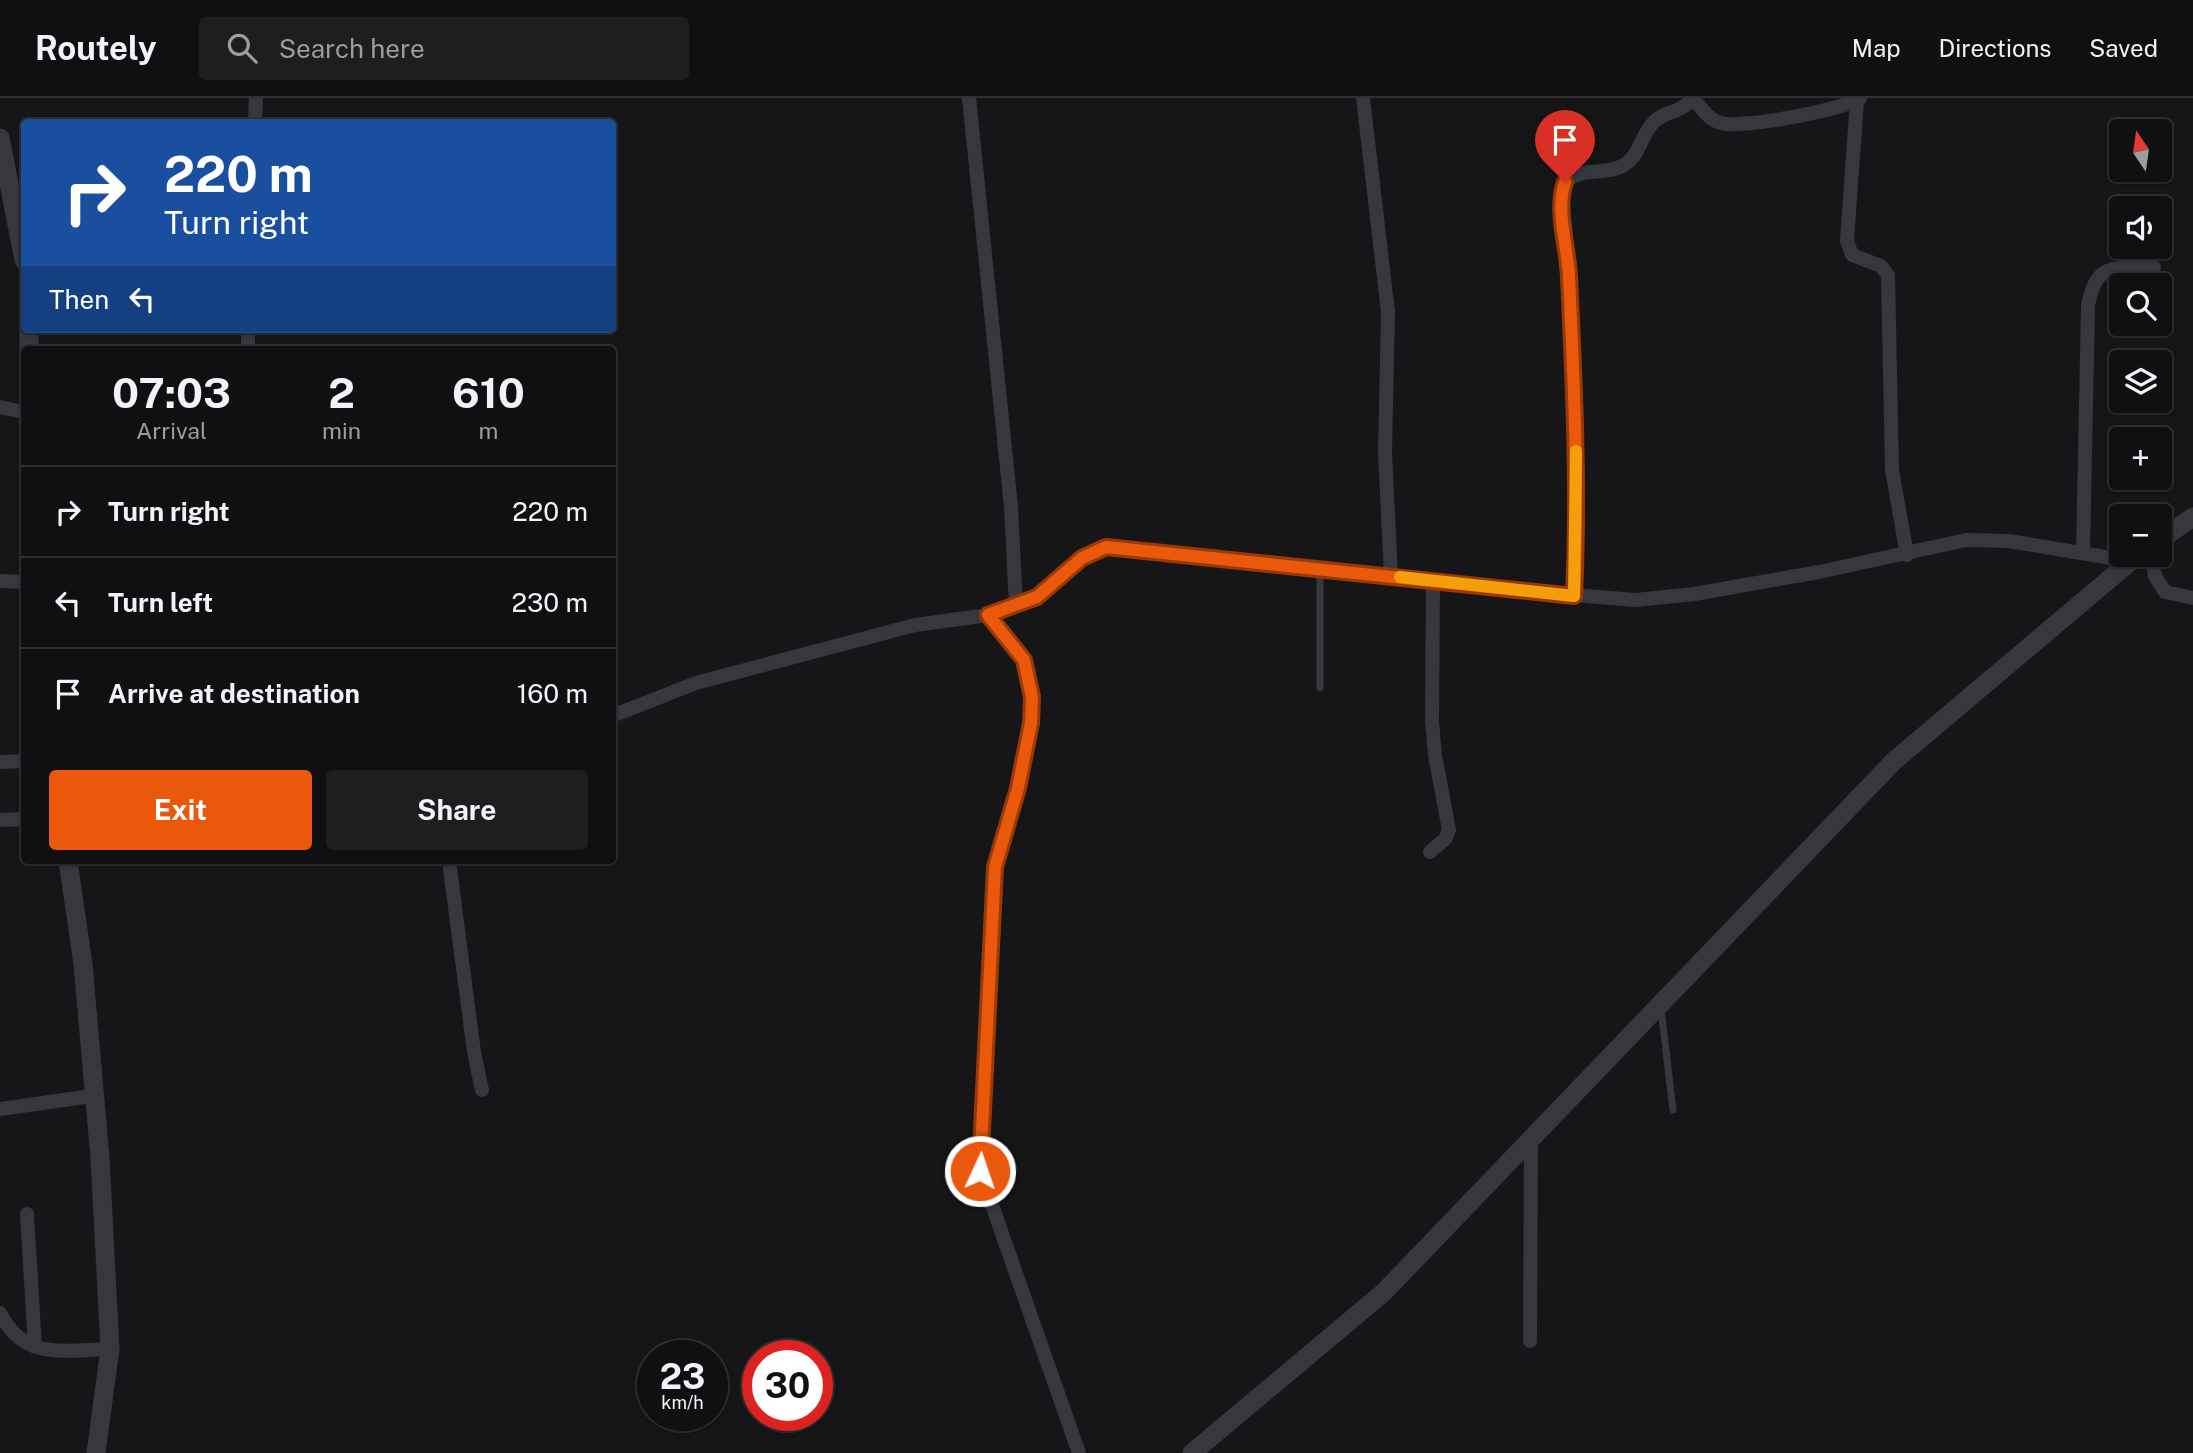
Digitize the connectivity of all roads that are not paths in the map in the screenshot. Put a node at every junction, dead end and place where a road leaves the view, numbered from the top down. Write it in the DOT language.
graph roads {
  1 [pos="256,98"];
  2 [pos="969,98"];
  3 [pos="1363,98"];
  4 [pos="1693,98"];
  5 [pos="1858,99"];
  6 [pos="255,119"];
  7 [pos="0,139"];
  8 [pos="21,245"];
  9 [pos="2154,267"];
  10 [pos="0,407"];
  11 [pos="21,411"];
  12 [pos="2193,517"];
  13 [pos="2172,532"];
  14 [pos="2083,552"];
  15 [pos="1907,555"];
  16 [pos="2109,555"];
  17 [pos="2123,567"];
  18 [pos="2154,567"];
  19 [pos="1320,570"];
  20 [pos="1391,575"];
  21 [pos="0,581"];
  22 [pos="1433,581"];
  23 [pos="21,582"];
  24 [pos="1574,596"];
  25 [pos="2193,598"];
  26 [pos="1016,606"];
  27 [pos="988,615"];
  28 [pos="1321,688"];
  29 [pos="616,715"];
  30 [pos="21,761"];
  31 [pos="0,762"];
  32 [pos="21,819"];
  33 [pos="0,820"];
  34 [pos="1430,852"];
  35 [pos="68,864"];
  36 [pos="449,864"];
  37 [pos="1661,1004"];
  38 [pos="482,1090"];
  39 [pos="93,1096"];
  40 [pos="0,1109"];
  41 [pos="1673,1110"];
  42 [pos="1531,1139"];
  43 [pos="27,1214"];
  44 [pos="0,1313"];
  45 [pos="1530,1341"];
  46 [pos="35,1348"];
  47 [pos="110,1349"];
  48 [pos="96,1453"];
  49 [pos="1079,1453"];
  50 [pos="1192,1453"];
  1 -- 6 [label="street"];
  2 -- 26 [label="street"];
  3 -- 20 [label="street"];
  4 -- 5 [label="street"];
  4 -- 24 [label="street"];
  5 -- 15 [label="street"];
  7 -- 8 [label="street"];
  9 -- 14 [label="street"];
  10 -- 11 [label="street"];
  12 -- 13 [label="street"];
  14 -- 15 [label="street"];
  14 -- 16 [label="street"];
  15 -- 24 [label="street"];
  17 -- 37 [label="street"];
  18 -- 25 [label="street"];
  19 -- 20 [label="street"];
  19 -- 26 [label="street"];
  19 -- 28 [label="lane"];
  20 -- 22 [label="street"];
  21 -- 23 [label="street"];
  22 -- 24 [label="street"];
  22 -- 34 [label="street"];
  26 -- 27 [label="street"];
  27 -- 29 [label="street"];
  27 -- 49 [label="street"];
  30 -- 31 [label="street"];
  32 -- 33 [label="street"];
  35 -- 39 [label="street"];
  36 -- 38 [label="street"];
  37 -- 41 [label="lane"];
  37 -- 42 [label="street"];
  39 -- 40 [label="street"];
  39 -- 47 [label="street"];
  42 -- 45 [label="street"];
  42 -- 50 [label="street"];
  43 -- 46 [label="street"];
  44 -- 46 [label="street"];
  46 -- 47 [label="street"];
  47 -- 48 [label="street"];
}
